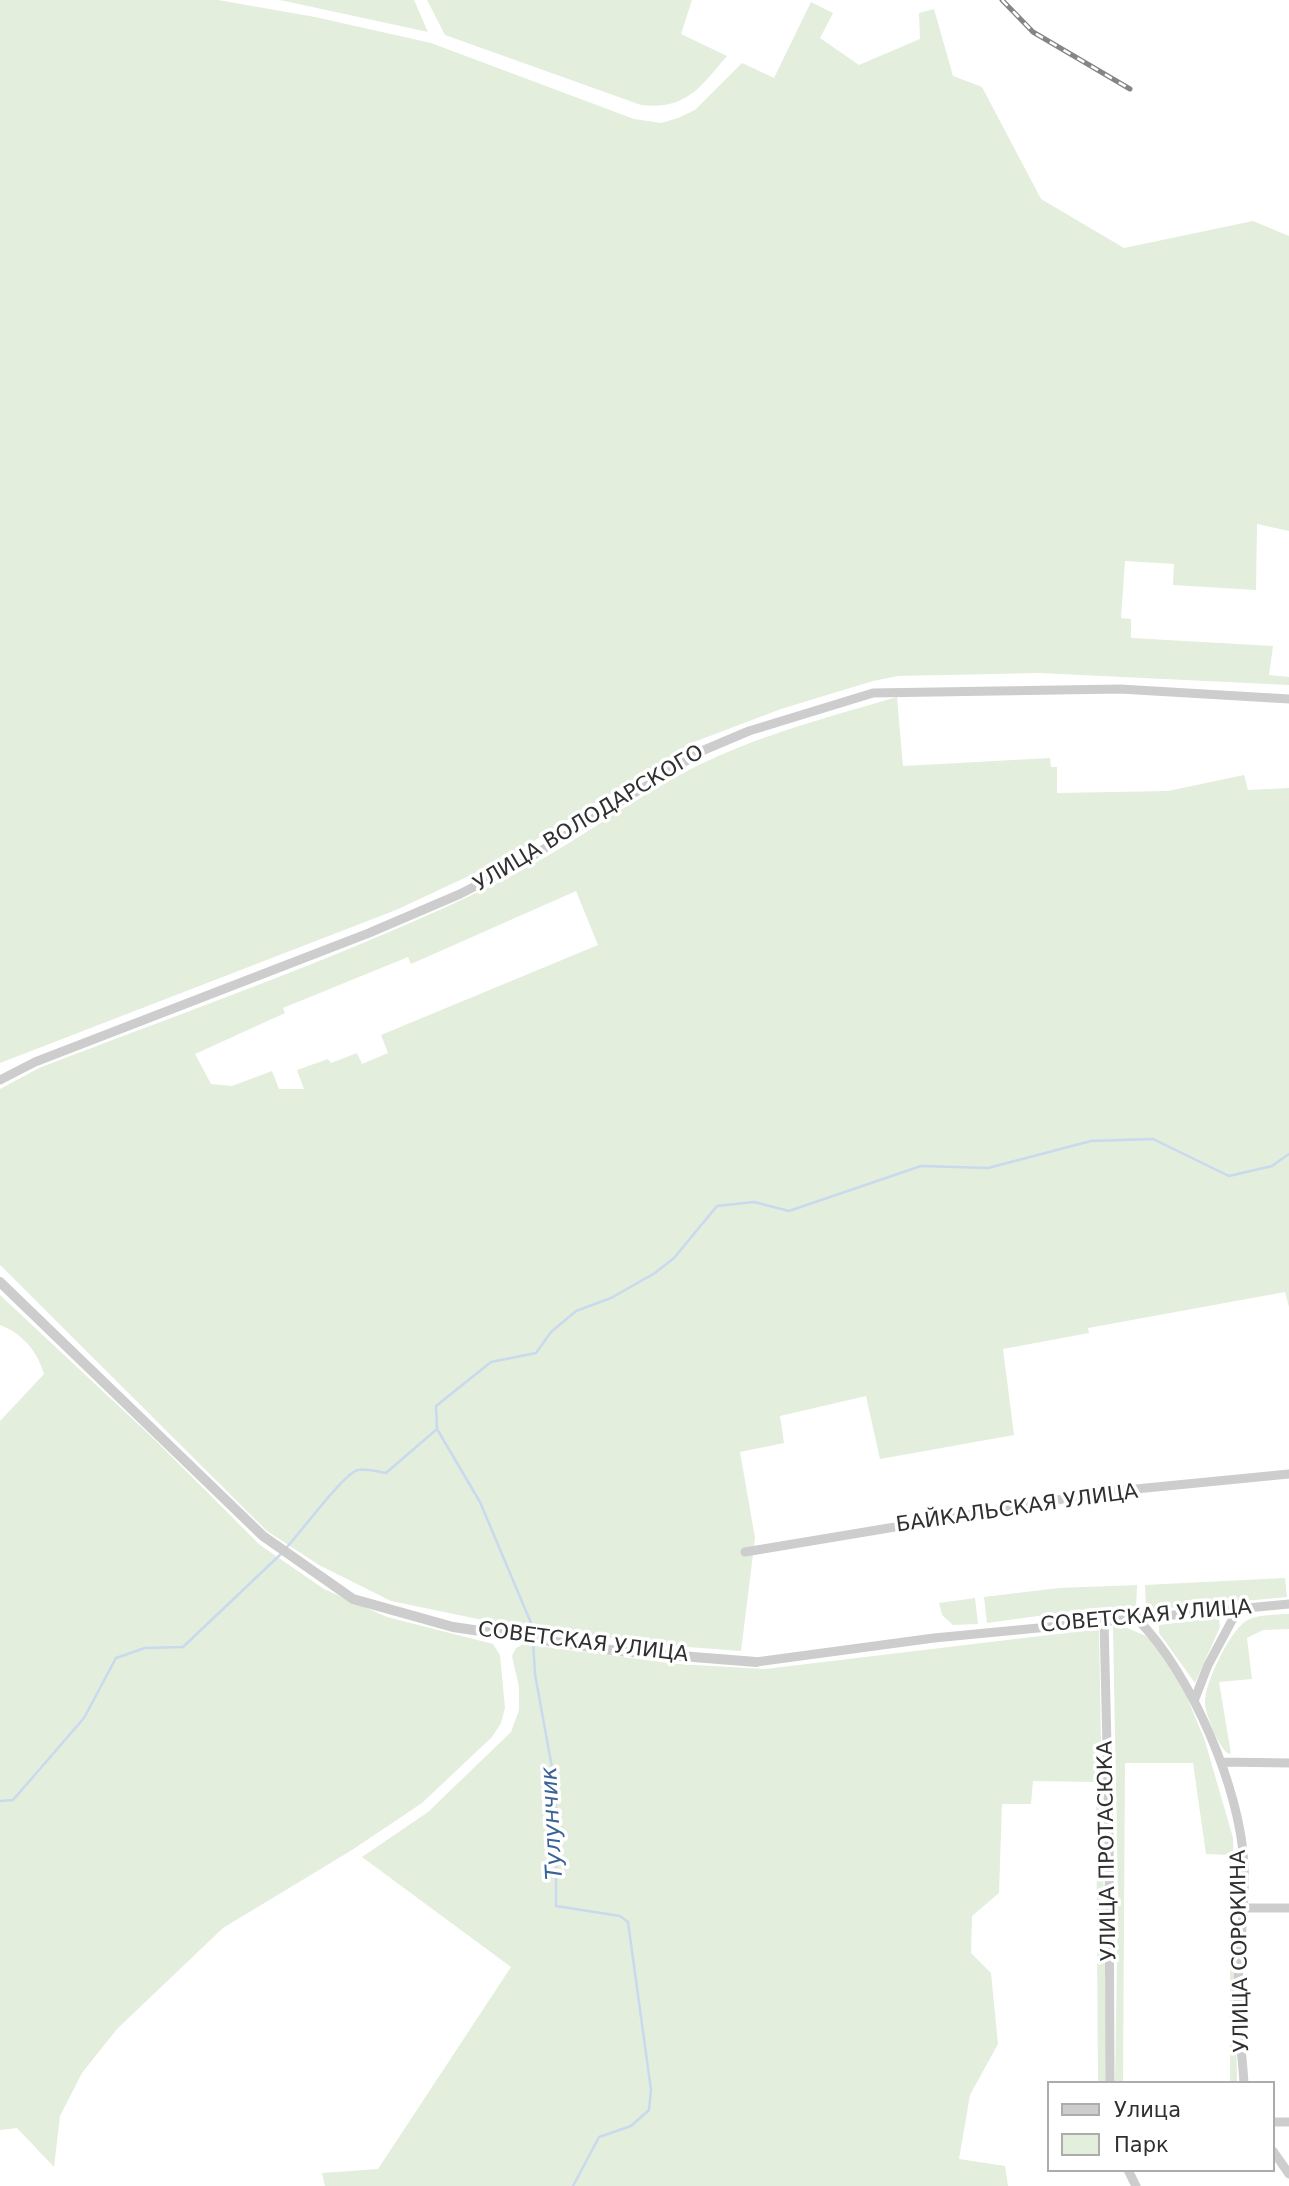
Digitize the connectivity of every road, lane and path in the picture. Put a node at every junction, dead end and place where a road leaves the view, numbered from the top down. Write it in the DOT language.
graph roads {
  1 [pos="1289,699"];
  2 [pos="0,1080"];
  3 [pos="0,1282"];
  4 [pos="1289,1474"];
  5 [pos="745,1552"];
  6 [pos="1289,1604"];
  7 [pos="1238,1609"];
  8 [pos="1104,1620"];
  9 [pos="1138,1620"];
  10 [pos="756,1662"];
  11 [pos="1194,1701"];
  12 [pos="1221,1762"];
  13 [pos="1289,1763"];
  14 [pos="1242,1908"];
  15 [pos="1289,1908"];
  16 [pos="1110,2081"];
  17 [pos="1244,2081"];
  18 [pos="1275,2154"];
  19 [pos="1289,2174"];
  1 -- 2 [label="street, УЛИЦА ВОЛОДАРСКОГО"];
  3 -- 10 [label="street, СОВЕТСКАЯ УЛИЦА"];
  4 -- 5 [label="street, БАЙКАЛЬСКАЯ УЛИЦА"];
  6 -- 7 [label="street, СОВЕТСКАЯ УЛИЦА"];
  7 -- 9 [label="street, СОВЕТСКАЯ УЛИЦА"];
  7 -- 11 [label="street"];
  8 -- 9 [label="street, СОВЕТСКАЯ УЛИЦА"];
  8 -- 10 [label="street, СОВЕТСКАЯ УЛИЦА"];
  8 -- 16 [label="street, УЛИЦА ПРОТАСЮКА"];
  9 -- 11 [label="street, УЛИЦА СОРОКИНА"];
  11 -- 12 [label="street, УЛИЦА СОРОКИНА"];
  12 -- 13 [label="street"];
  12 -- 14 [label="street, УЛИЦА СОРОКИНА"];
  14 -- 15 [label="street"];
  14 -- 17 [label="street, УЛИЦА СОРОКИНА"];
  18 -- 19 [label="street"];
}
